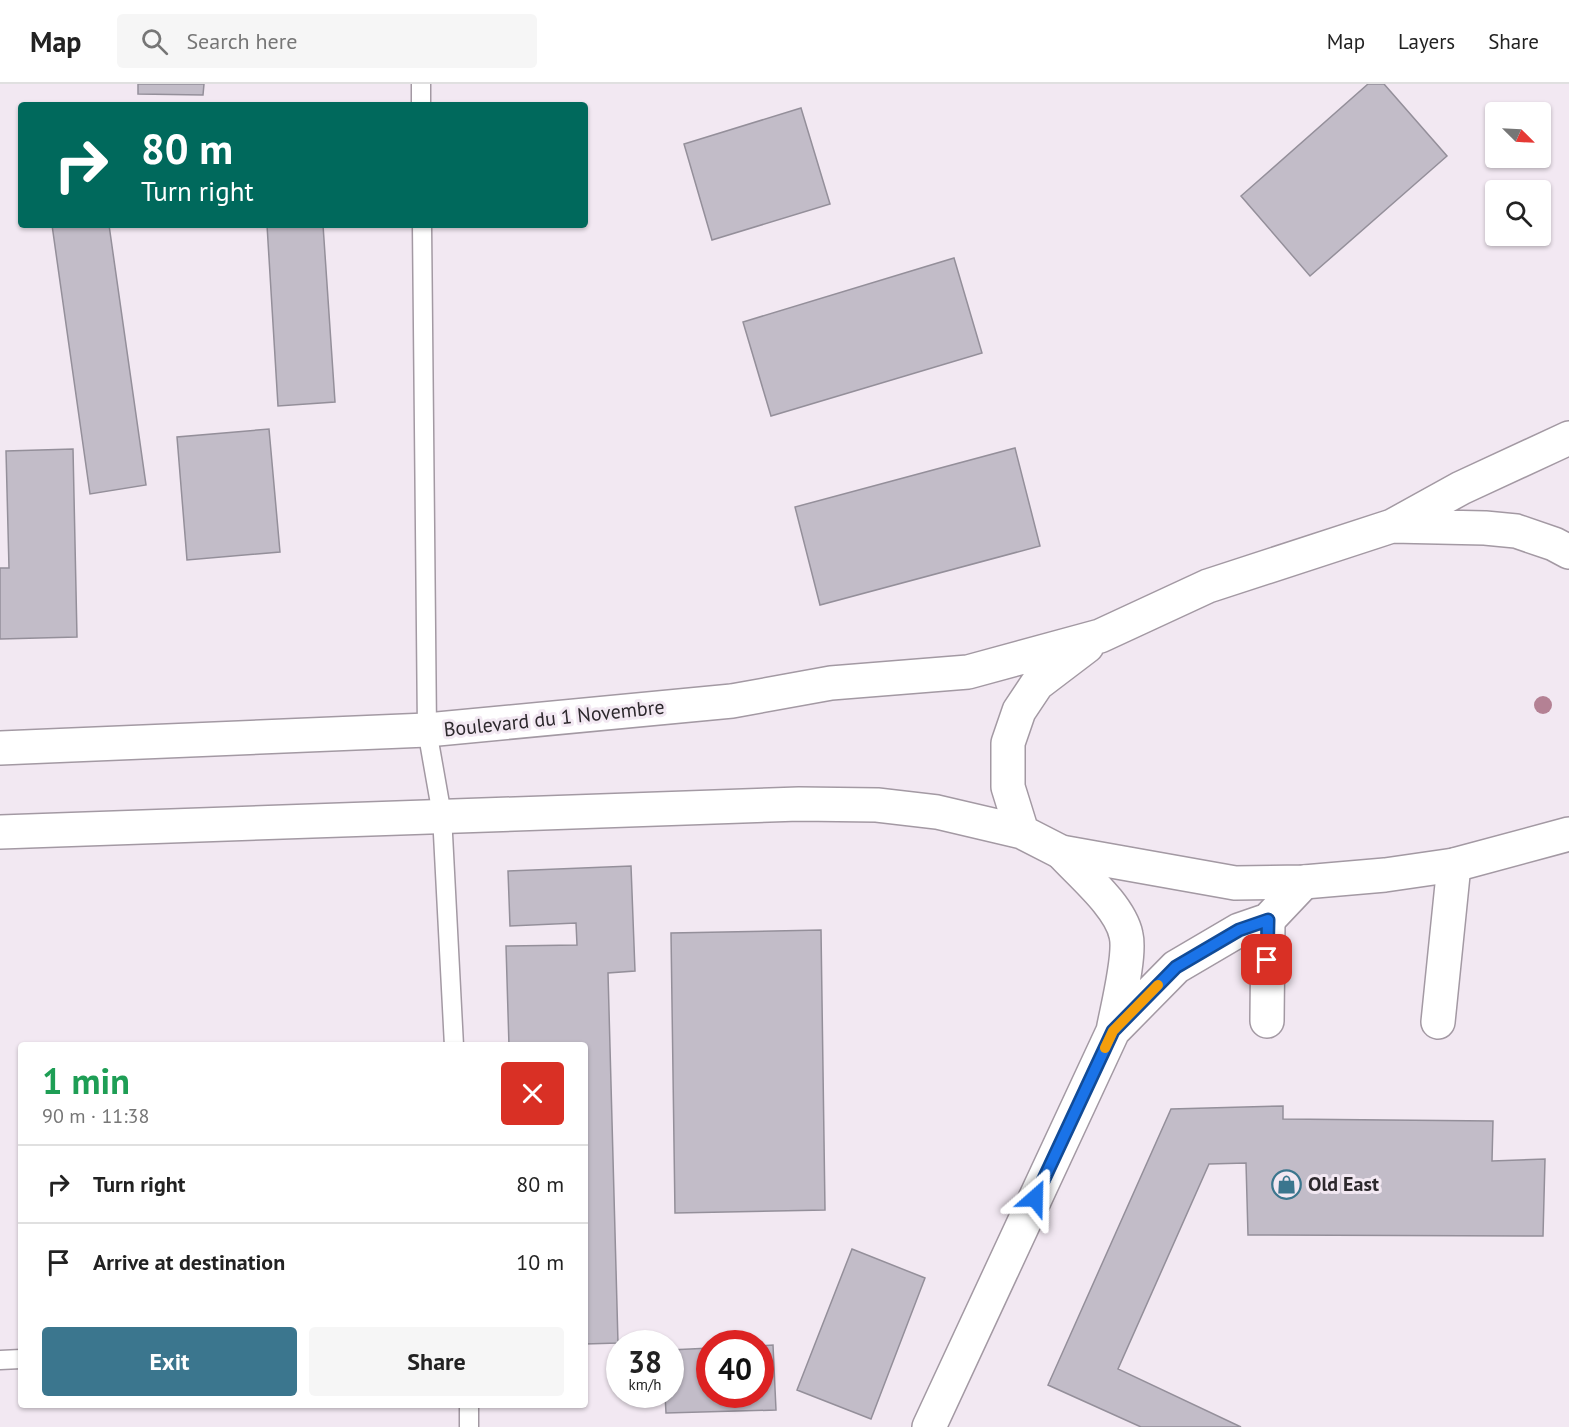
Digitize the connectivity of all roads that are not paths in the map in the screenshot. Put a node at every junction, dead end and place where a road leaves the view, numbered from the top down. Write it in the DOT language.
graph roads {
  1 [pos="421,84"];
  2 [pos="421,102"];
  3 [pos="422,228"];
  4 [pos="1569,438"];
  5 [pos="1392,526"];
  6 [pos="1569,552"];
  7 [pos="1100,636"];
  8 [pos="427,730"];
  9 [pos="0,748"];
  10 [pos="442,815"];
  11 [pos="0,832"];
  12 [pos="1022,832"];
  13 [pos="1569,834"];
  14 [pos="1061,852"];
  15 [pos="1455,865"];
  16 [pos="1304,882"];
  17 [pos="1268,920"];
  18 [pos="1267,1021"];
  19 [pos="1438,1022"];
  20 [pos="1113,1031"];
  21 [pos="453,1042"];
  22 [pos="18,1359"];
  23 [pos="0,1360"];
  24 [pos="469,1408"];
  25 [pos="469,1427"];
  26 [pos="929,1427"];
  1 -- 2 [label="lane"];
  3 -- 8 [label="lane"];
  4 -- 5 [label="main road"];
  5 -- 6 [label="main road, Boulevard du 1 Novembre"];
  5 -- 7 [label="main road, Boulevard du 1 Novembre"];
  7 -- 8 [label="main road, Boulevard du 1 Novembre"];
  7 -- 12 [label="main road, Boulevard du 1 Novembre"];
  8 -- 9 [label="main road, Boulevard du 1 Novembre"];
  8 -- 10 [label="lane"];
  10 -- 11 [label="main road"];
  10 -- 12 [label="main road"];
  10 -- 21 [label="lane"];
  12 -- 14 [label="main road"];
  13 -- 15 [label="main road"];
  14 -- 16 [label="main road"];
  14 -- 20 [label="main road"];
  15 -- 16 [label="main road"];
  15 -- 19 [label="main road"];
  16 -- 17 [label="main road"];
  17 -- 18 [label="main road"];
  17 -- 20 [label="main road"];
  20 -- 26 [label="main road"];
  22 -- 23 [label="lane"];
  24 -- 25 [label="lane"];
}
